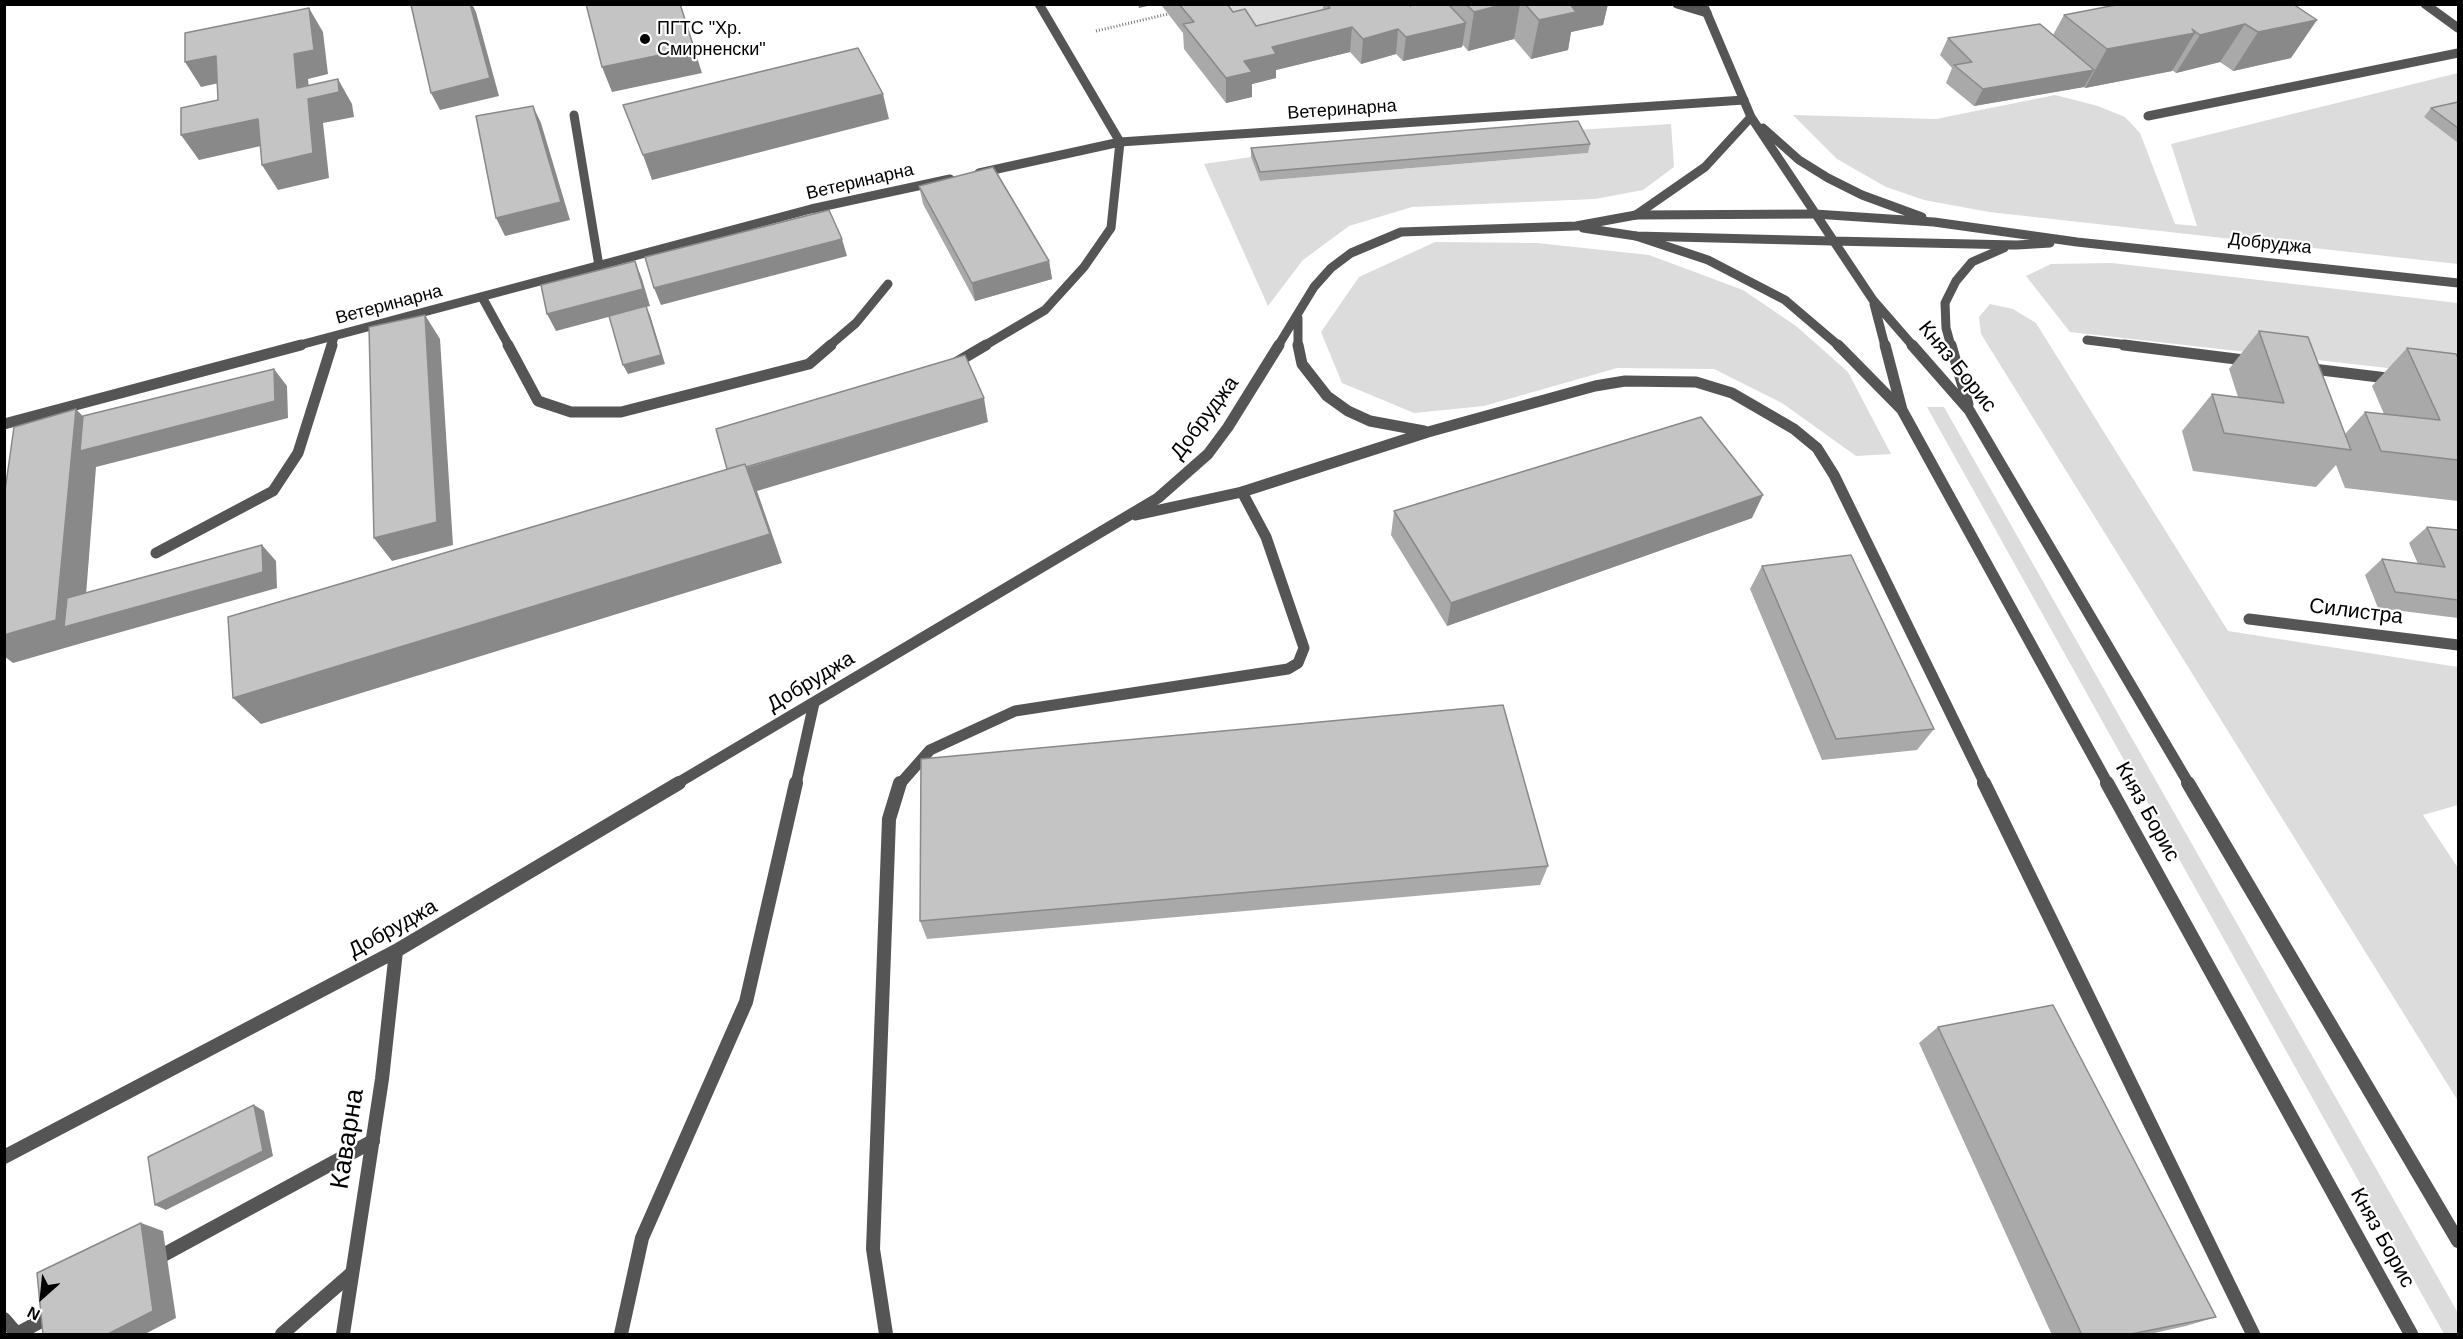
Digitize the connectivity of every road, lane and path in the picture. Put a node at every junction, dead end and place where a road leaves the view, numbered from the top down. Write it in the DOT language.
graph roads {
  1 [pos="1039,4"];
  2 [pos="1677,4"];
  3 [pos="2425,4"];
  4 [pos="1705,9"];
  5 [pos="1168,14"];
  6 [pos="2458,28"];
  7 [pos="1059,39"];
  8 [pos="2458,53"];
  9 [pos="1744,100"];
  10 [pos="574,115"];
  11 [pos="2148,116"];
  12 [pos="1751,117"];
  13 [pos="1120,142"];
  14 [pos="971,174"];
  15 [pos="960,177"];
  16 [pos="1815,214"];
  17 [pos="1636,215"];
  18 [pos="1934,222"];
  19 [pos="1576,226"];
  20 [pos="1636,236"];
  21 [pos="1832,241"];
  22 [pos="2078,242"];
  23 [pos="2017,245"];
  24 [pos="598,266"];
  25 [pos="2458,283"];
  26 [pos="888,284"];
  27 [pos="482,297"];
  28 [pos="1873,300"];
  29 [pos="1298,315"];
  30 [pos="333,336"];
  31 [pos="2087,340"];
  32 [pos="2261,362"];
  33 [pos="2296,366"];
  34 [pos="946,369"];
  35 [pos="2412,381"];
  36 [pos="1902,410"];
  37 [pos="1969,410"];
  38 [pos="4,424"];
  39 [pos="1428,432"];
  40 [pos="1242,492"];
  41 [pos="1127,518"];
  42 [pos="156,553"];
  43 [pos="2249,619"];
  44 [pos="2458,645"];
  45 [pos="814,703"];
  46 [pos="396,951"];
  47 [pos="373,1141"];
  48 [pos="4,1157"];
  49 [pos="2458,1241"];
  50 [pos="142,1266"];
  51 [pos="352,1273"];
  52 [pos="69,1306"];
  53 [pos="4,1319"];
  54 [pos="282,1335"];
  55 [pos="343,1335"];
  56 [pos="621,1335"];
  57 [pos="886,1335"];
  58 [pos="2253,1335"];
  59 [pos="2411,1335"];
  1 -- 7 [label="street"];
  2 -- 4 [label="street"];
  3 -- 6 [label="street"];
  4 -- 9 [label="street, Княз Борис"];
  5 -- 7 [label="path"];
  7 -- 13 [label="street"];
  8 -- 11 [label="street"];
  9 -- 12 [label="street, Княз Борис"];
  9 -- 13 [label="street, Ветеринарна"];
  10 -- 24 [label="street"];
  12 -- 16 [label="street, Княз Борис"];
  12 -- 17 [label="street"];
  12 -- 18 [label="street"];
  13 -- 14 [label="street, Ветеринарна"];
  13 -- 34 [label="street"];
  15 -- 24 [label="street, Ветеринарна"];
  16 -- 17 [label="street"];
  16 -- 18 [label="street"];
  16 -- 21 [label="street, Княз Борис"];
  17 -- 19 [label="street"];
  18 -- 22 [label="street"];
  19 -- 20 [label="street"];
  19 -- 29 [label="street, Добруджа"];
  20 -- 21 [label="street"];
  20 -- 36 [label="street"];
  21 -- 23 [label="street"];
  21 -- 28 [label="street, Княз Борис"];
  22 -- 23 [label="street"];
  22 -- 25 [label="street, Добруджа"];
  23 -- 37 [label="street"];
  24 -- 27 [label="street, Ветеринарна"];
  26 -- 27 [label="street"];
  27 -- 30 [label="street, Ветеринарна"];
  28 -- 36 [label="street, Княз Борис"];
  28 -- 37 [label="street, Княз Борис"];
  29 -- 39 [label="street"];
  29 -- 41 [label="street, Добруджа"];
  30 -- 38 [label="street, Ветеринарна"];
  30 -- 42 [label="street"];
  31 -- 32 [label="street"];
  33 -- 35 [label="street"];
  36 -- 59 [label="street, Княз Борис"];
  37 -- 49 [label="street, Княз Борис"];
  39 -- 40 [label="street"];
  39 -- 58 [label="street"];
  40 -- 41 [label="street"];
  40 -- 57 [label="street"];
  41 -- 45 [label="street, Добруджа"];
  43 -- 44 [label="street, Силистра"];
  45 -- 46 [label="street, Добруджа"];
  45 -- 56 [label="street"];
  46 -- 47 [label="street, Каварна"];
  46 -- 48 [label="street, Добруджа"];
  47 -- 50 [label="street"];
  47 -- 51 [label="street, Каварна"];
  51 -- 54 [label="street"];
  51 -- 55 [label="street, Каварна"];
  52 -- 53 [label="street"];
}
